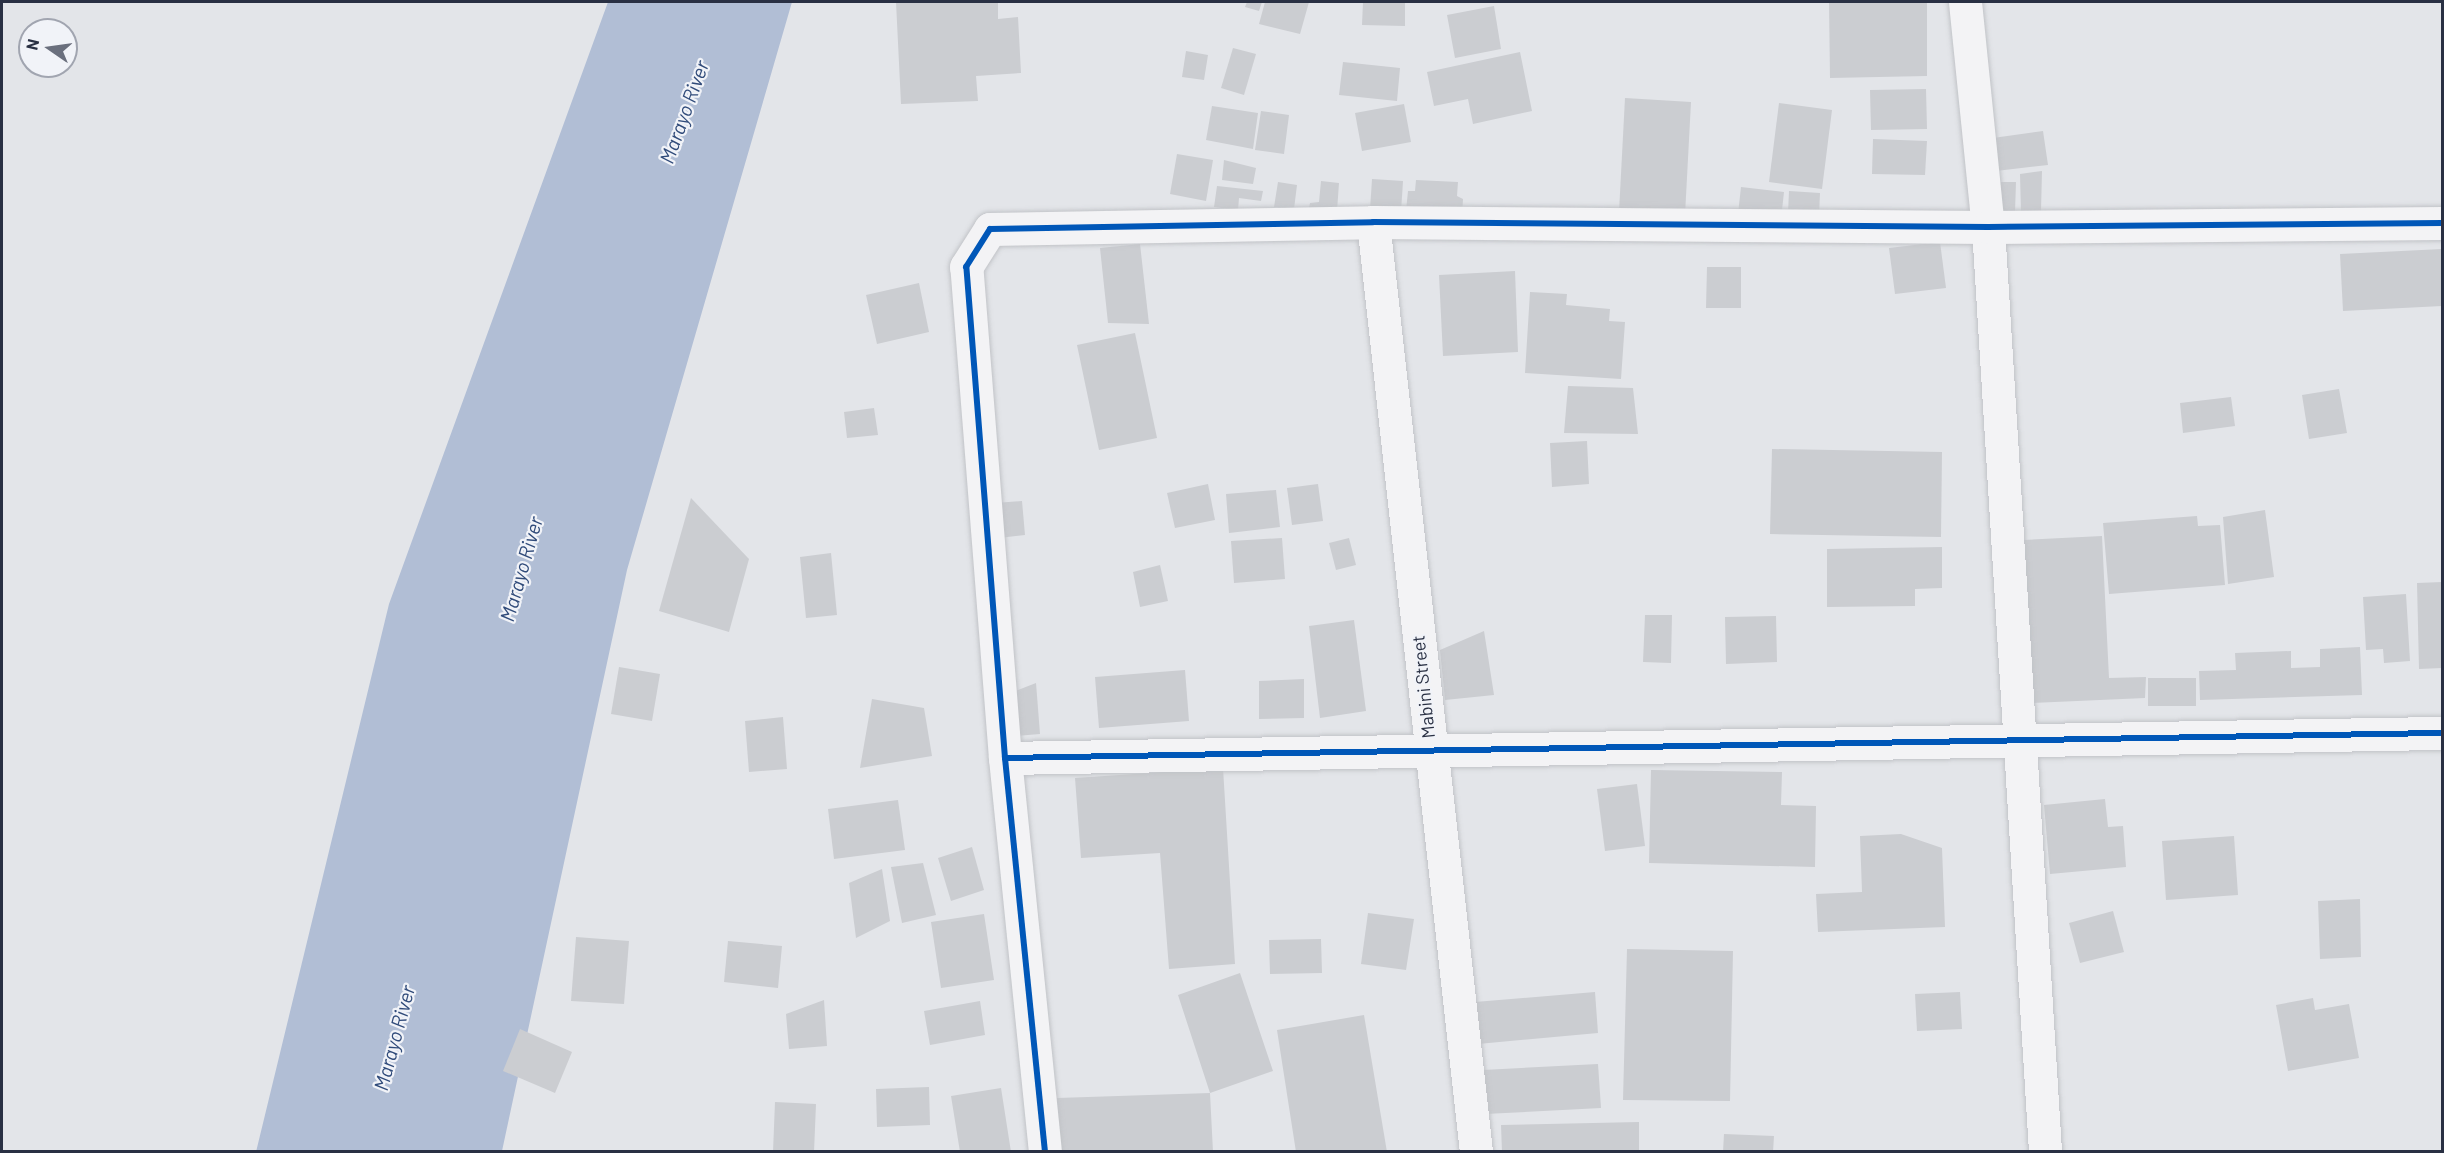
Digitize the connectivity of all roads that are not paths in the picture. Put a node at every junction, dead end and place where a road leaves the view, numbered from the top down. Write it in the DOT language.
graph roads {
  1 [pos="1965,2"];
  2 [pos="1373,222"];
  3 [pos="2442,223"];
  4 [pos="1988,227"];
  5 [pos="2442,733"];
  6 [pos="2019,742"];
  7 [pos="1430,748"];
  8 [pos="1005,758"];
  9 [pos="1045,1152"];
  10 [pos="1476,1152"];
  11 [pos="2045,1152"];
  1 -- 4 [label="street"];
  2 -- 4 [label="street"];
  2 -- 7 [label="street, Mabini Street"];
  2 -- 8 [label="street"];
  3 -- 4 [label="street"];
  4 -- 6 [label="street"];
  5 -- 6 [label="street"];
  6 -- 7 [label="street"];
  6 -- 11 [label="street"];
  7 -- 8 [label="street"];
  7 -- 10 [label="street, Mabini Street"];
  8 -- 9 [label="street"];
}
